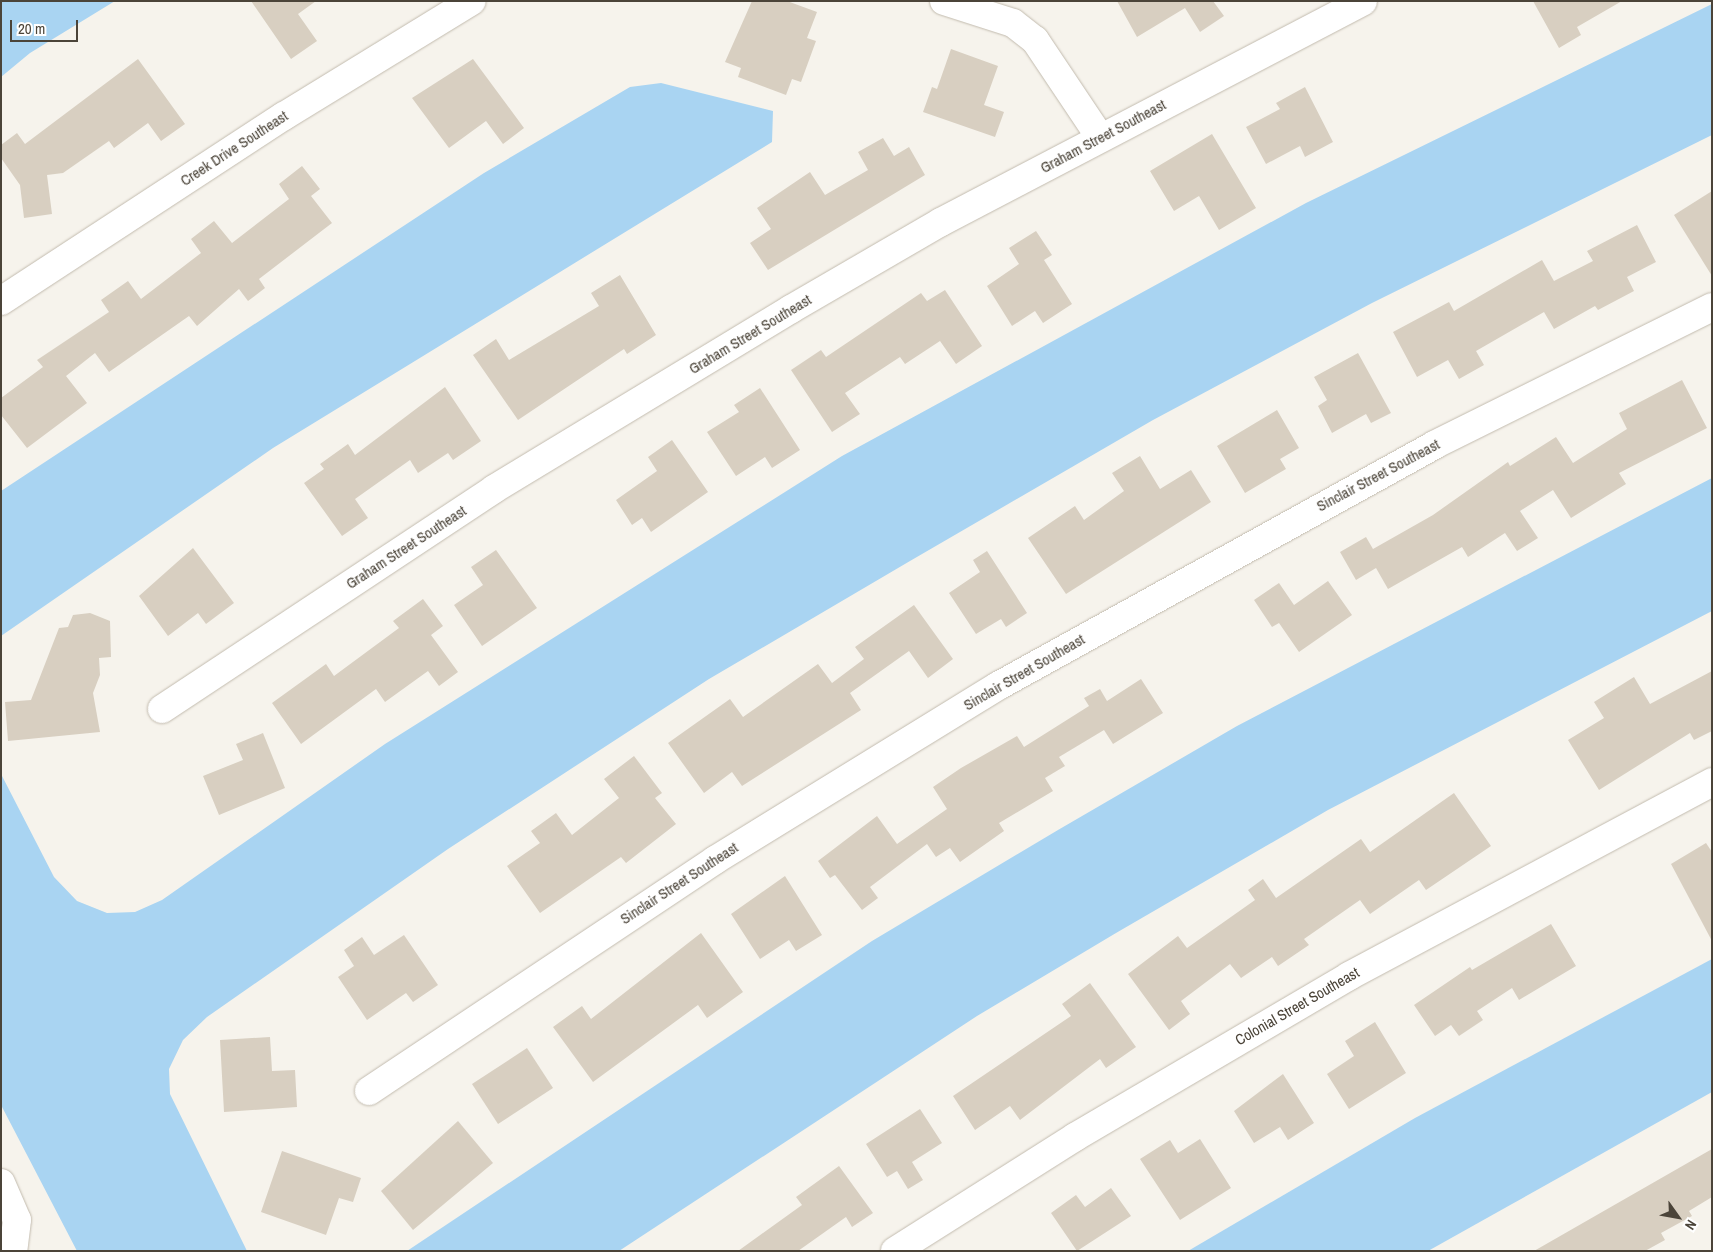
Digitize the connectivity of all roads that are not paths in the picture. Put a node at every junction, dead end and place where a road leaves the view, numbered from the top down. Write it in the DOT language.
graph roads {
  1 [pos="472,1"];
  2 [pos="944,1"];
  3 [pos="1363,1"];
  4 [pos="1100,137"];
  5 [pos="1,301"];
  6 [pos="1712,307"];
  7 [pos="162,709"];
  8 [pos="1712,782"];
  9 [pos="369,1091"];
  10 [pos="1,1183"];
  11 [pos="13,1251"];
  12 [pos="895,1251"];
  1 -- 5 [label="street, Creek Drive Southeast"];
  2 -- 4 [label="street"];
  3 -- 4 [label="street, Graham Street Southeast"];
  4 -- 7 [label="street, Graham Street Southeast"];
  6 -- 9 [label="street, Sinclair Street Southeast"];
  8 -- 12 [label="street, Colonial Street Southeast"];
  10 -- 11 [label="street"];
}
